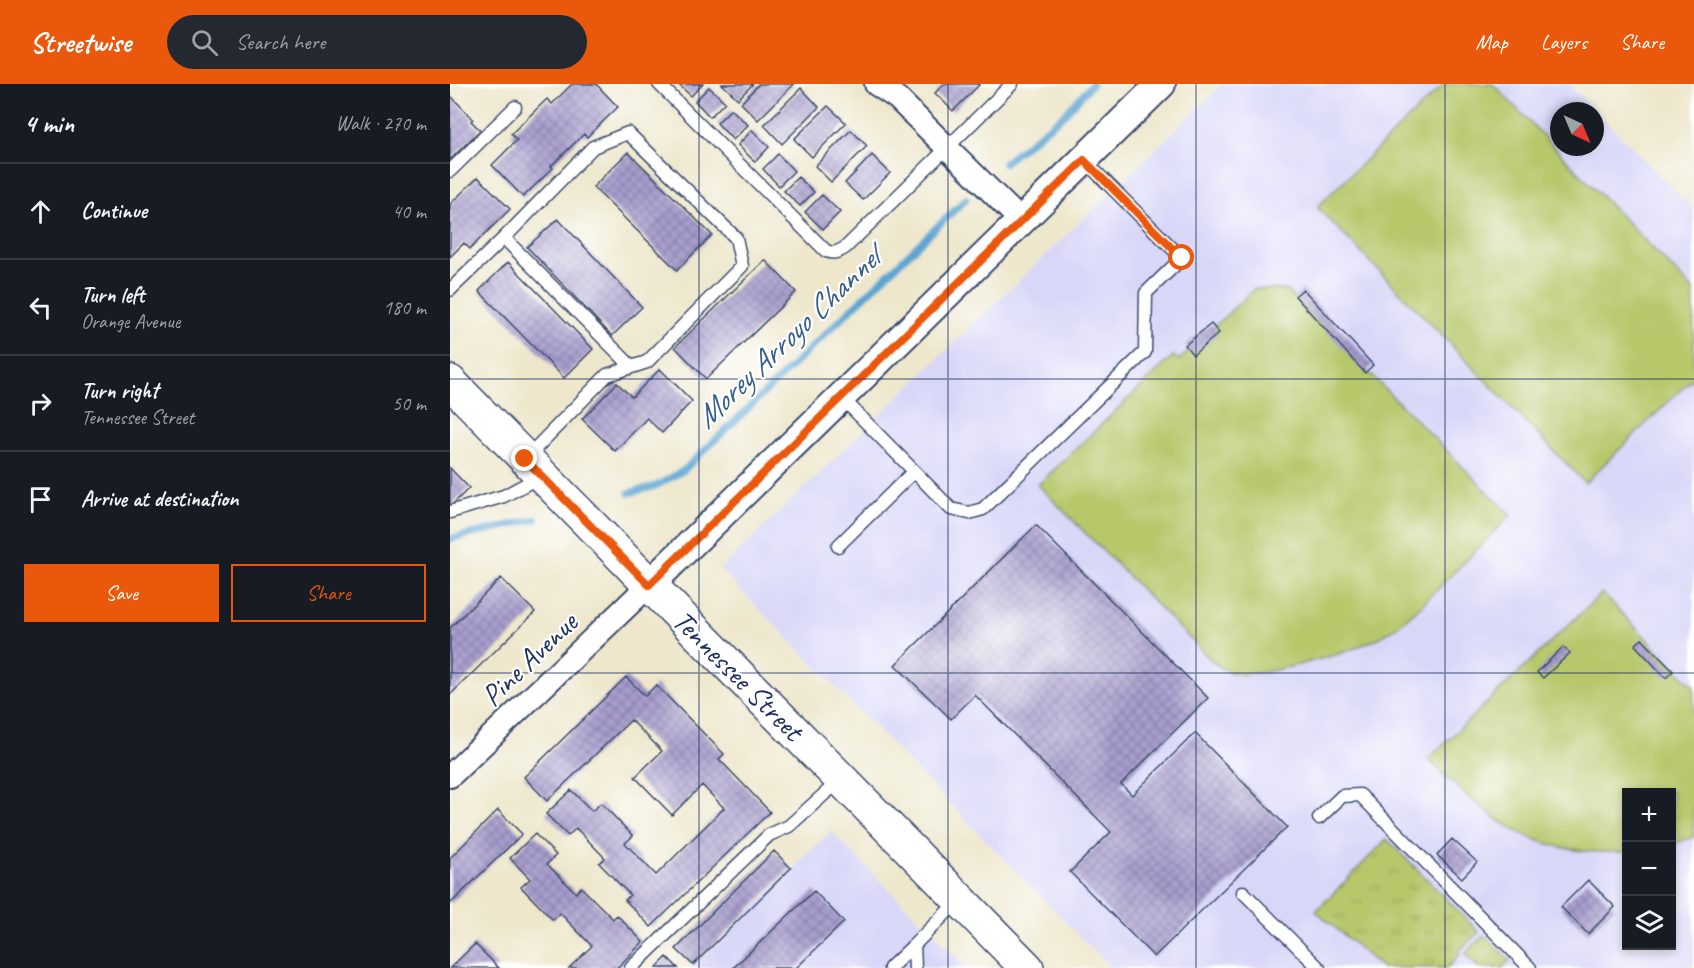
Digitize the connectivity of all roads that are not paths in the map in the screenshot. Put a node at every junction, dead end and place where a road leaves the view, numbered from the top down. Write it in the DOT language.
graph roads {
  1 [pos="659,84"];
  2 [pos="876,84"];
  3 [pos="1012,84"];
  4 [pos="1161,84"];
  5 [pos="515,107"];
  6 [pos="947,148"];
  7 [pos="1084,160"];
  8 [pos="450,171"];
  9 [pos="1021,221"];
  10 [pos="504,238"];
  11 [pos="450,290"];
  12 [pos="632,367"];
  13 [pos="450,382"];
  14 [pos="841,397"];
  15 [pos="534,467"];
  16 [pos="914,471"];
  17 [pos="450,512"];
  18 [pos="838,546"];
  19 [pos="649,585"];
  20 [pos="450,776"];
  21 [pos="840,779"];
  22 [pos="1319,818"];
  23 [pos="1243,892"];
  24 [pos="959,899"];
  25 [pos="914,945"];
  26 [pos="631,968"];
  27 [pos="890,968"];
  28 [pos="915,968"];
  29 [pos="1027,968"];
  30 [pos="1318,968"];
  31 [pos="1530,968"];
  1 -- 6 [label="lane"];
  2 -- 6 [label="street"];
  3 -- 6 [label="lane"];
  4 -- 7 [label="street"];
  5 -- 8 [label="lane"];
  6 -- 9 [label="street"];
  7 -- 9 [label="street"];
  7 -- 16 [label="lane"];
  9 -- 14 [label="street"];
  10 -- 11 [label="lane"];
  10 -- 12 [label="lane"];
  10 -- 12 [label="lane"];
  12 -- 15 [label="lane"];
  13 -- 15 [label="main road, Tennessee Street"];
  14 -- 16 [label="lane"];
  14 -- 19 [label="street"];
  15 -- 17 [label="lane"];
  15 -- 19 [label="main road, Tennessee Street"];
  16 -- 18 [label="lane"];
  19 -- 20 [label="street, Pine Avenue"];
  19 -- 21 [label="main road, Tennessee Street"];
  21 -- 24 [label="main road, Tennessee Street"];
  21 -- 26 [label="lane"];
  22 -- 31 [label="lane"];
  23 -- 30 [label="lane"];
  24 -- 25 [label="lane"];
  24 -- 29 [label="main road, Tennessee Street"];
  25 -- 27 [label="lane"];
  25 -- 28 [label="lane"];
}
